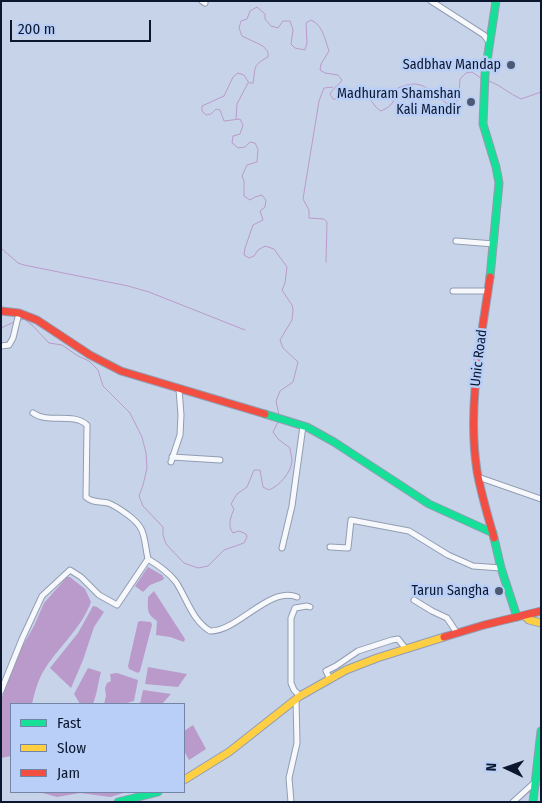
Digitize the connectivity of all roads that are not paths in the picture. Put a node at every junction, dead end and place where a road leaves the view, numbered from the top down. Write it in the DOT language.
graph roads {
  1 [pos="430,1"];
  2 [pos="496,1"];
  3 [pos="489,42"];
  4 [pos="456,241"];
  5 [pos="494,244"];
  6 [pos="453,291"];
  7 [pos="488,291"];
  8 [pos="1,311"];
  9 [pos="18,315"];
  10 [pos="1,346"];
  11 [pos="179,389"];
  12 [pos="33,413"];
  13 [pos="303,426"];
  14 [pos="220,460"];
  15 [pos="478,477"];
  16 [pos="541,499"];
  17 [pos="493,533"];
  18 [pos="330,547"];
  19 [pos="282,548"];
  20 [pos="148,559"];
  21 [pos="501,568"];
  22 [pos="297,597"];
  23 [pos="414,600"];
  24 [pos="310,607"];
  25 [pos="541,611"];
  26 [pos="525,616"];
  27 [pos="517,617"];
  28 [pos="541,624"];
  29 [pos="457,633"];
  30 [pos="406,649"];
  31 [pos="330,678"];
  32 [pos="1,692"];
  33 [pos="298,698"];
  34 [pos="541,731"];
  35 [pos="185,779"];
  36 [pos="537,787"];
  37 [pos="155,793"];
  38 [pos="130,801"];
  39 [pos="118,802"];
  40 [pos="292,802"];
  41 [pos="513,802"];
  42 [pos="533,802"];
  1 -- 3 [label="street"];
  2 -- 3 [label="main road"];
  3 -- 5 [label="main road, Unic Road"];
  4 -- 5 [label="street"];
  5 -- 7 [label="main road, Unic Road"];
  6 -- 7 [label="street"];
  7 -- 15 [label="main road, Unic Road"];
  8 -- 9 [label="main road"];
  9 -- 10 [label="street"];
  9 -- 11 [label="main road"];
  11 -- 13 [label="main road"];
  11 -- 14 [label="street"];
  12 -- 20 [label="street"];
  13 -- 17 [label="main road"];
  13 -- 19 [label="street"];
  15 -- 16 [label="street"];
  15 -- 17 [label="main road, Unic Road"];
  17 -- 21 [label="main road, Unic Road"];
  18 -- 21 [label="street"];
  20 -- 22 [label="street"];
  20 -- 32 [label="street"];
  21 -- 27 [label="main road, Unic Road"];
  23 -- 29 [label="street"];
  24 -- 33 [label="street"];
  25 -- 26 [label="main road"];
  26 -- 27 [label="main road"];
  26 -- 28 [label="main road"];
  27 -- 29 [label="main road"];
  29 -- 30 [label="main road"];
  30 -- 31 [label="main road"];
  30 -- 31 [label="street"];
  31 -- 33 [label="main road"];
  33 -- 35 [label="main road"];
  33 -- 40 [label="street"];
  34 -- 36 [label="main road"];
  36 -- 41 [label="street"];
  36 -- 42 [label="main road"];
  37 -- 38 [label="main road"];
  38 -- 39 [label="main road"];
}
